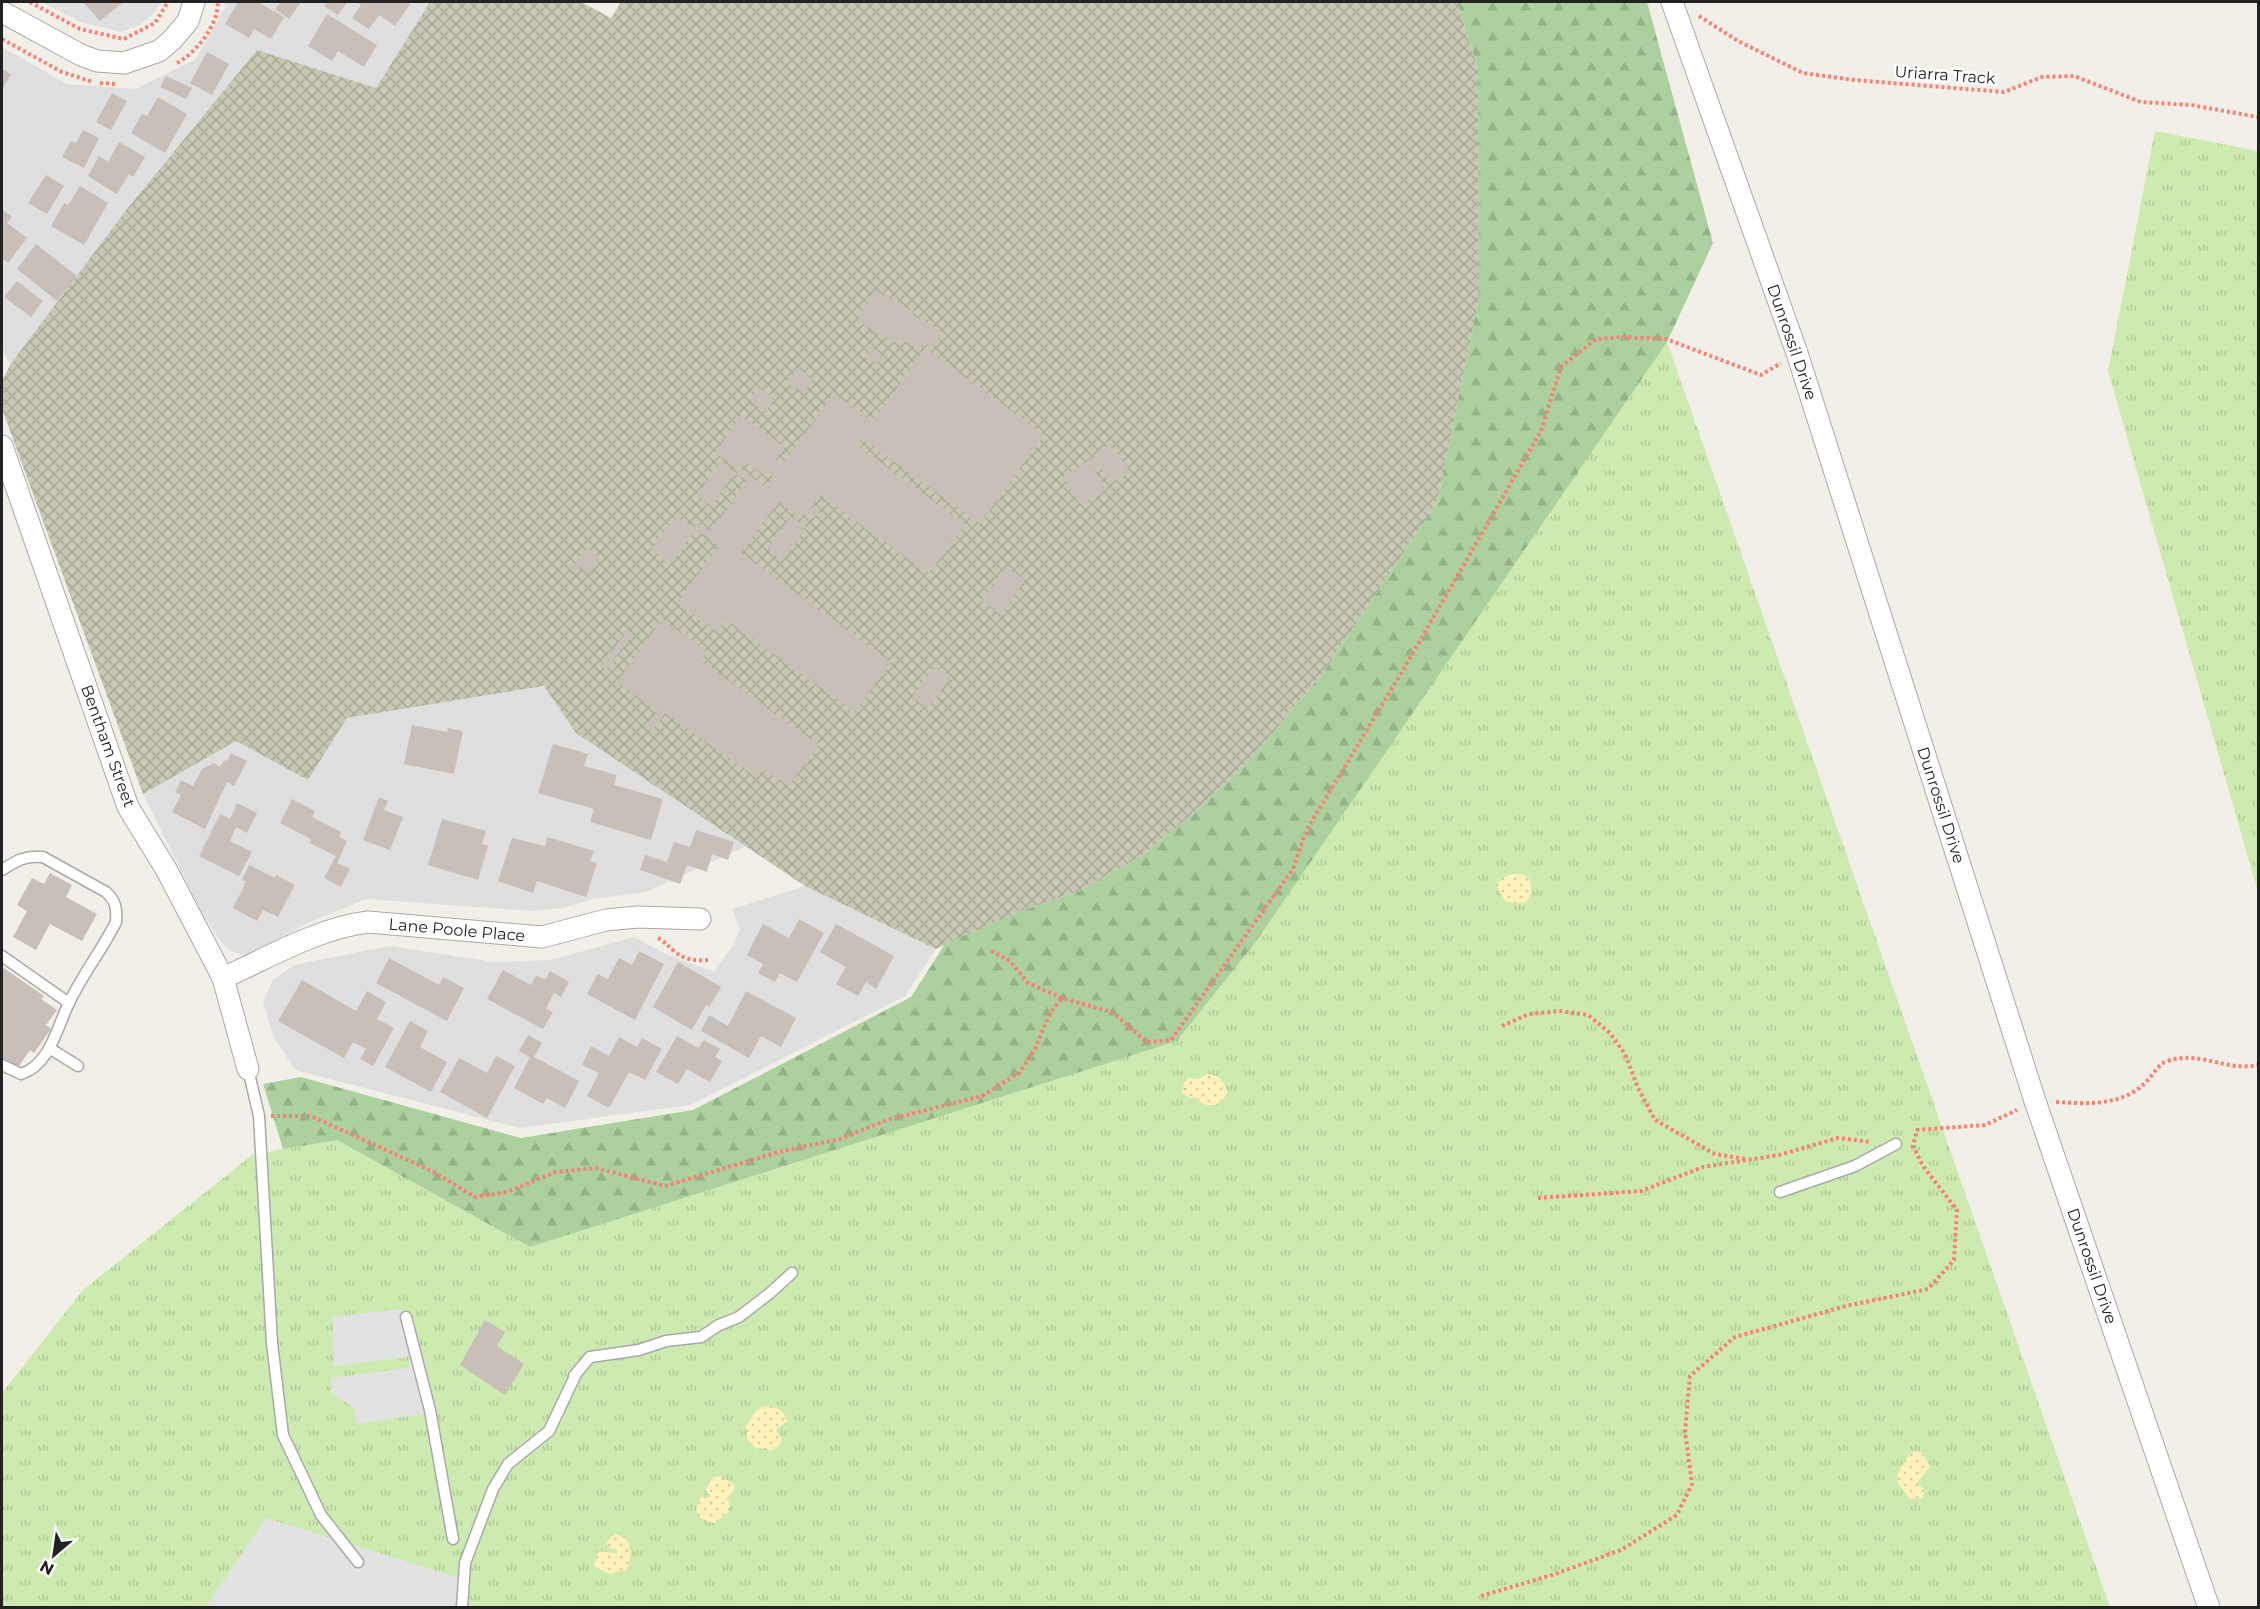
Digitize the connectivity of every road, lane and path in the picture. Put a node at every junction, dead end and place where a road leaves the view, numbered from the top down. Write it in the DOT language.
graph roads {
  1 [pos="30,2"];
  2 [pos="168,2"];
  3 [pos="194,2"];
  4 [pos="1672,2"];
  5 [pos="2,12"];
  6 [pos="1694,13"];
  7 [pos="2259,117"];
  8 [pos="1797,354"];
  9 [pos="2,446"];
  10 [pos="2,870"];
  11 [pos="700,919"];
  12 [pos="991,951"];
  13 [pos="2,956"];
  14 [pos="223,978"];
  15 [pos="1062,998"];
  16 [pos="69,1003"];
  17 [pos="1502,1026"];
  18 [pos="49,1048"];
  19 [pos="2,1065"];
  20 [pos="2259,1065"];
  21 [pos="78,1066"];
  22 [pos="248,1069"];
  23 [pos="2036,1101"];
  24 [pos="259,1116"];
  25 [pos="1896,1144"];
  26 [pos="1913,1146"];
  27 [pos="1749,1160"];
  28 [pos="1780,1192"];
  29 [pos="1538,1198"];
  30 [pos="792,1273"];
  31 [pos="406,1317"];
  32 [pos="453,1539"];
  33 [pos="358,1562"];
  34 [pos="1481,1596"];
  35 [pos="462,1608"];
  36 [pos="2209,1608"];
  1 -- 2 [label="path"];
  3 -- 5 [label="street"];
  4 -- 8 [label="street, Dunrossil Drive"];
  6 -- 7 [label="path, Uriarra Track"];
  8 -- 15 [label="path"];
  8 -- 23 [label="street, Dunrossil Drive"];
  9 -- 14 [label="street, Bentham Street"];
  10 -- 16 [label="lane"];
  11 -- 14 [label="street, Lane Poole Place"];
  12 -- 15 [label="path"];
  13 -- 16 [label="lane"];
  14 -- 22 [label="street, Bentham Street"];
  15 -- 24 [label="path"];
  16 -- 18 [label="lane"];
  17 -- 27 [label="path"];
  18 -- 19 [label="lane"];
  18 -- 21 [label="lane"];
  20 -- 23 [label="path"];
  22 -- 24 [label="lane"];
  23 -- 26 [label="path"];
  23 -- 36 [label="street, Dunrossil Drive"];
  24 -- 33 [label="lane"];
  25 -- 26 [label="path"];
  25 -- 27 [label="path"];
  25 -- 28 [label="lane"];
  26 -- 34 [label="path"];
  27 -- 29 [label="path"];
  30 -- 35 [label="lane"];
  31 -- 32 [label="lane"];
}
